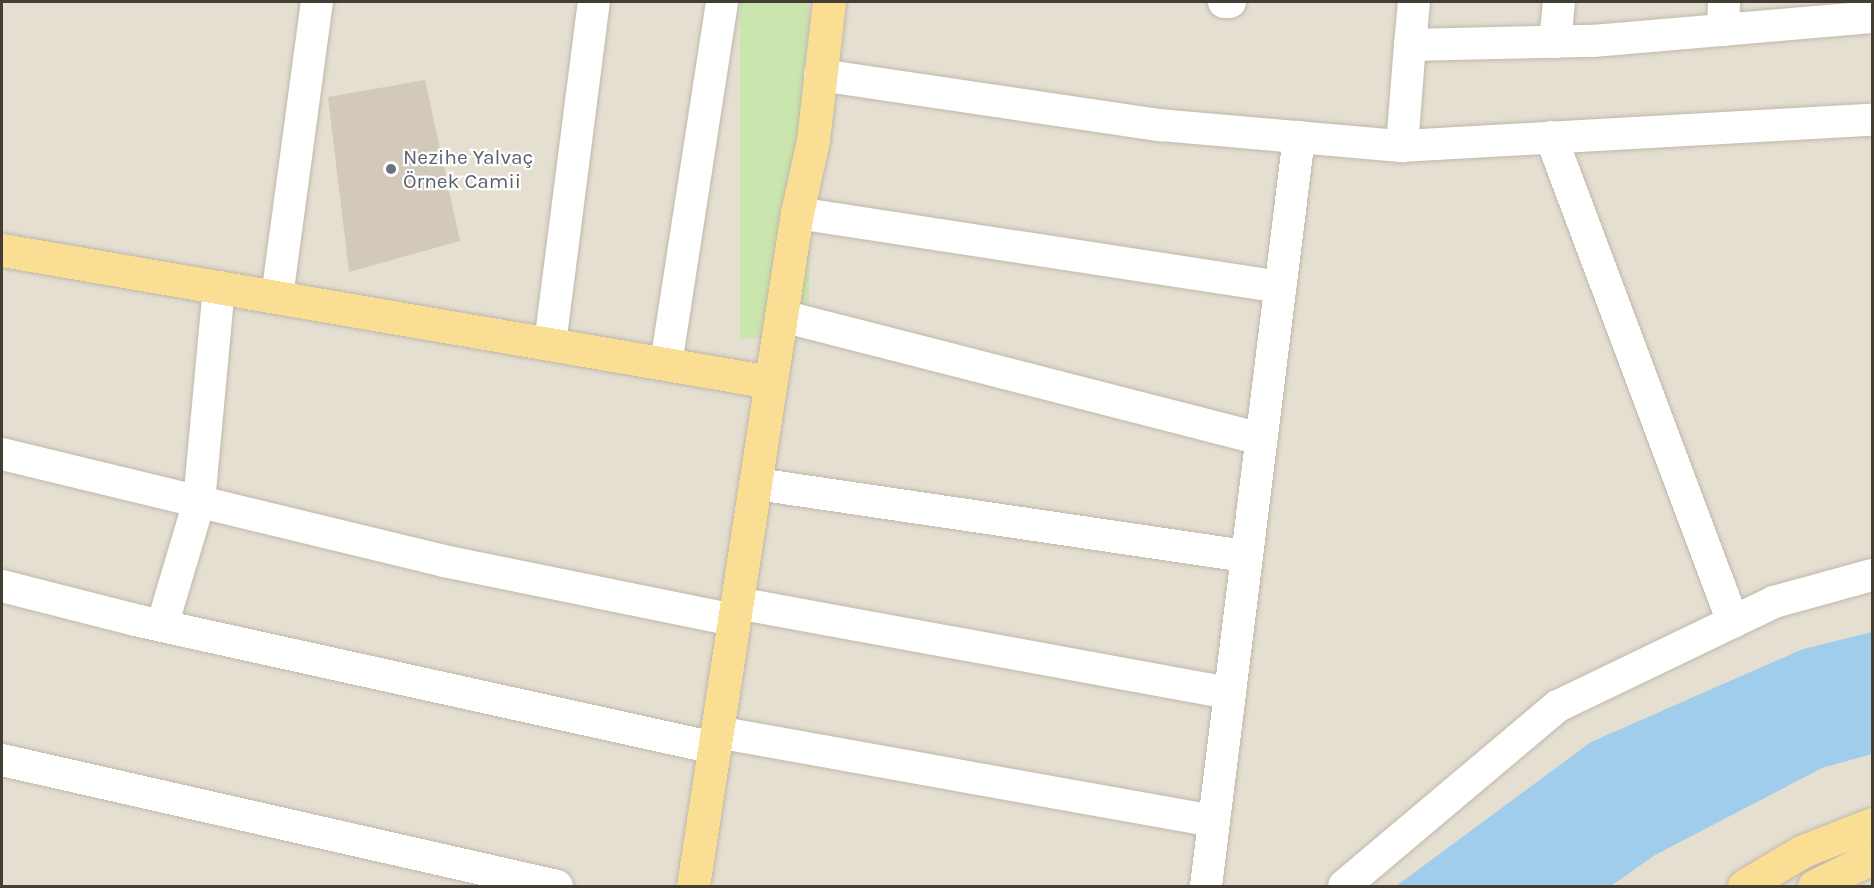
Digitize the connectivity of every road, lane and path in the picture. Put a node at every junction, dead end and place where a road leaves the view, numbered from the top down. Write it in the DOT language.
graph roads {
  1 [pos="317,2"];
  2 [pos="594,2"];
  3 [pos="722,2"];
  4 [pos="829,2"];
  5 [pos="1224,2"];
  6 [pos="1230,2"];
  7 [pos="1414,2"];
  8 [pos="1558,2"];
  9 [pos="1724,16"];
  10 [pos="1872,17"];
  11 [pos="1555,42"];
  12 [pos="1410,45"];
  13 [pos="820,75"];
  14 [pos="1872,120"];
  15 [pos="1299,137"];
  16 [pos="1551,137"];
  17 [pos="1402,146"];
  18 [pos="797,213"];
  19 [pos="2,250"];
  20 [pos="219,287"];
  21 [pos="1280,287"];
  22 [pos="277,297"];
  23 [pos="782,316"];
  24 [pos="550,344"];
  25 [pos="666,364"];
  26 [pos="770,382"];
  27 [pos="1261,439"];
  28 [pos="2,454"];
  29 [pos="757,484"];
  30 [pos="199,502"];
  31 [pos="1246,556"];
  32 [pos="1872,575"];
  33 [pos="2,586"];
  34 [pos="736,612"];
  35 [pos="1732,622"];
  36 [pos="162,626"];
  37 [pos="1229,693"];
  38 [pos="716,740"];
  39 [pos="2,760"];
  40 [pos="1213,821"];
  41 [pos="1872,824"];
  42 [pos="1872,858"];
  43 [pos="557,886"];
  44 [pos="693,886"];
  45 [pos="1206,886"];
  46 [pos="1344,886"];
  47 [pos="1744,886"];
  48 [pos="1814,886"];
  1 -- 22 [label="street"];
  2 -- 24 [label="street"];
  3 -- 25 [label="street"];
  4 -- 13 [label="main road"];
  5 -- 6 [label="street"];
  7 -- 12 [label="street"];
  8 -- 11 [label="street"];
  9 -- 10 [label="street"];
  9 -- 11 [label="street"];
  11 -- 12 [label="street"];
  12 -- 17 [label="street"];
  13 -- 15 [label="street"];
  13 -- 18 [label="main road"];
  14 -- 16 [label="street"];
  15 -- 17 [label="street"];
  15 -- 21 [label="street"];
  16 -- 17 [label="street"];
  16 -- 35 [label="street"];
  18 -- 21 [label="street"];
  18 -- 23 [label="main road"];
  19 -- 20 [label="main road"];
  20 -- 22 [label="main road"];
  20 -- 30 [label="street"];
  21 -- 27 [label="street"];
  22 -- 24 [label="main road"];
  23 -- 26 [label="main road"];
  23 -- 27 [label="street"];
  24 -- 25 [label="main road"];
  25 -- 26 [label="main road"];
  26 -- 29 [label="main road"];
  27 -- 31 [label="street"];
  28 -- 30 [label="street"];
  29 -- 31 [label="street"];
  29 -- 34 [label="main road"];
  30 -- 34 [label="street"];
  30 -- 36 [label="street"];
  31 -- 37 [label="street"];
  32 -- 35 [label="street"];
  33 -- 36 [label="street"];
  34 -- 37 [label="street"];
  34 -- 38 [label="main road"];
  35 -- 46 [label="street"];
  36 -- 38 [label="street"];
  37 -- 40 [label="street"];
  38 -- 40 [label="street"];
  38 -- 44 [label="main road"];
  39 -- 43 [label="street"];
  40 -- 45 [label="street"];
  41 -- 47 [label="main road"];
  42 -- 48 [label="main road"];
}
